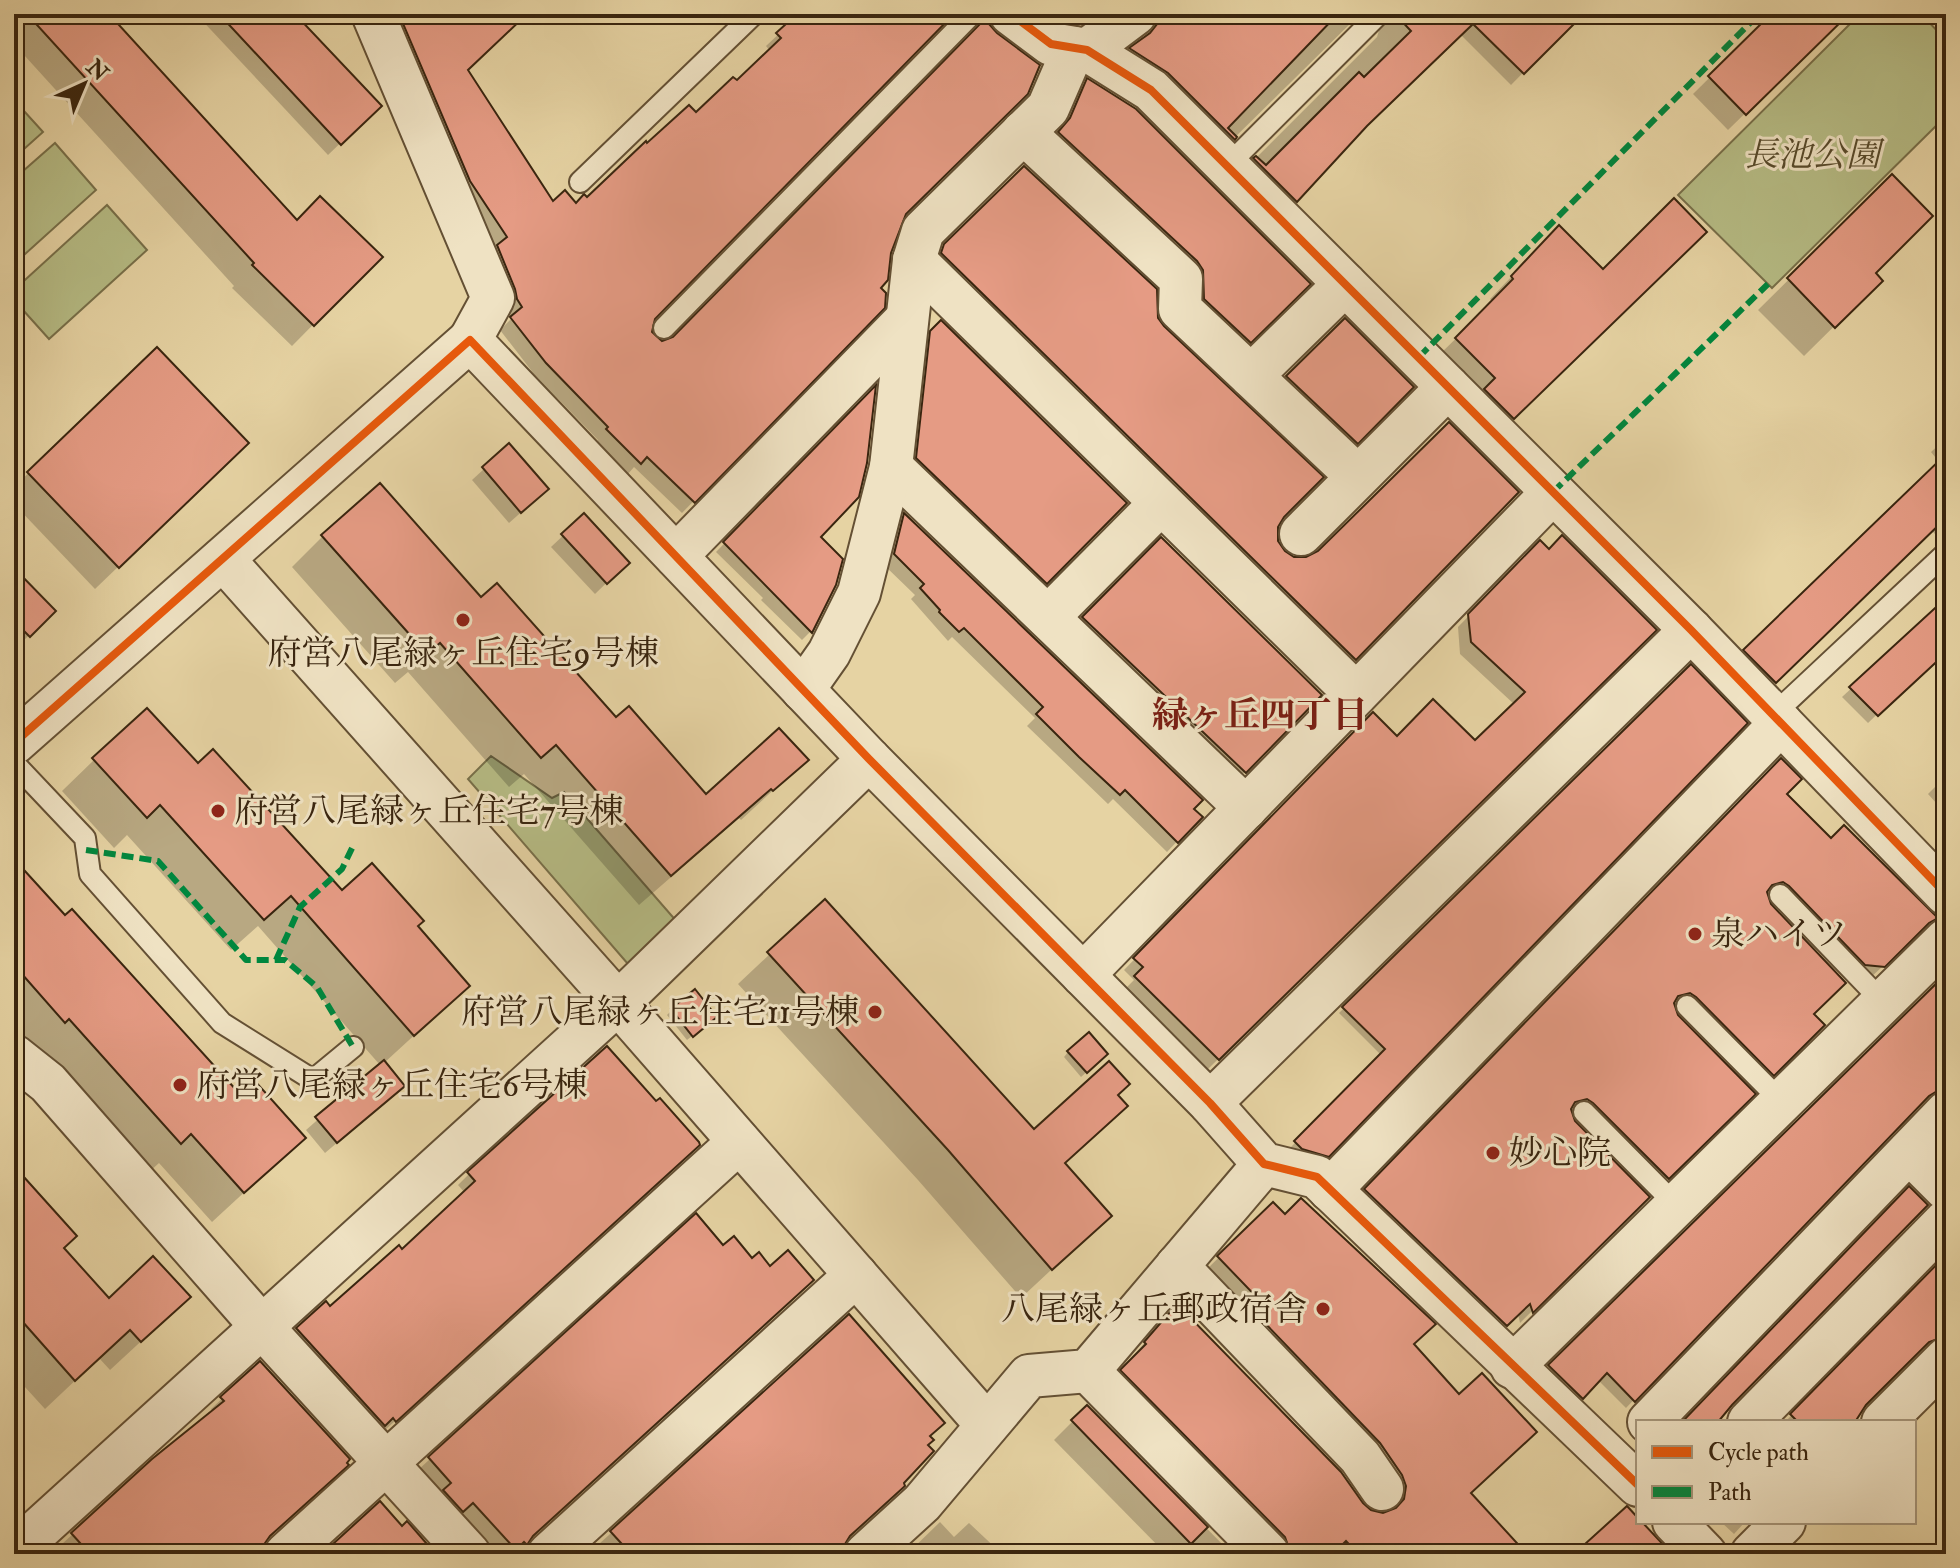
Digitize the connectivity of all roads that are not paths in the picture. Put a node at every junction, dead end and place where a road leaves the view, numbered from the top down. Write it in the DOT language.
graph roads {
  1 [pos="373,14"];
  2 [pos="754,14"];
  3 [pos="972,14"];
  4 [pos="1011,14"];
  5 [pos="1135,14"];
  6 [pos="1379,14"];
  7 [pos="1080,49"];
  8 [pos="1023,132"];
  9 [pos="1227,166"];
  10 [pos="580,182"];
  11 [pos="914,260"];
  12 [pos="1345,284"];
  13 [pos="907,319"];
  14 [pos="664,328"];
  15 [pos="470,340"];
  16 [pos="1251,376"];
  17 [pos="1448,387"];
  18 [pos="891,467"];
  19 [pos="1357,476"];
  20 [pos="1553,492"];
  21 [pos="1161,503"];
  22 [pos="1301,534"];
  23 [pos="1946,553"];
  24 [pos="676,556"];
  25 [pos="223,559"];
  26 [pos="1048,617"];
  27 [pos="1691,630"];
  28 [pos="803,690"];
  29 [pos="1356,694"];
  30 [pos="1777,719"];
  31 [pos="14,743"];
  32 [pos="869,759"];
  33 [pos="14,763"];
  34 [pos="1246,808"];
  35 [pos="1946,894"];
  36 [pos="1780,895"];
  37 [pos="1946,940"];
  38 [pos="1083,975"];
  39 [pos="1883,1002"];
  40 [pos="618,1003"];
  41 [pos="1687,1006"];
  42 [pos="353,1047"];
  43 [pos="14,1056"];
  44 [pos="1782,1102"];
  45 [pos="1210,1103"];
  46 [pos="1584,1112"];
  47 [pos="1946,1113"];
  48 [pos="739,1142"];
  49 [pos="1909,1152"];
  50 [pos="1264,1164"];
  51 [pos="1946,1189"];
  52 [pos="1330,1190"];
  53 [pos="1676,1205"];
  54 [pos="1946,1221"];
  55 [pos="1177,1266"];
  56 [pos="856,1275"];
  57 [pos="263,1328"];
  58 [pos="1946,1359"];
  59 [pos="1512,1367"];
  60 [pos="1088,1371"];
  61 [pos="1651,1420"];
  62 [pos="1751,1420"];
  63 [pos="1885,1420"];
  64 [pos="987,1425"];
  65 [pos="1623,1442"];
  66 [pos="385,1464"];
  67 [pos="1636,1479"];
  68 [pos="1382,1489"];
  69 [pos="1676,1524"];
  70 [pos="1782,1524"];
  71 [pos="14,1552"];
  72 [pos="286,1554"];
  73 [pos="469,1554"];
  74 [pos="549,1554"];
  75 [pos="866,1554"];
  76 [pos="1268,1554"];
  77 [pos="1705,1554"];
  78 [pos="1752,1554"];
  1 -- 15 [label="street"];
  2 -- 10 [label="lane"];
  3 -- 14 [label="lane"];
  4 -- 7 [label="street"];
  5 -- 7 [label="street"];
  6 -- 9 [label="lane"];
  7 -- 8 [label="street"];
  7 -- 9 [label="street"];
  8 -- 11 [label="street"];
  8 -- 16 [label="street"];
  9 -- 12 [label="street"];
  11 -- 13 [label="street"];
  11 -- 21 [label="street"];
  12 -- 16 [label="street"];
  12 -- 17 [label="street"];
  13 -- 18 [label="street"];
  13 -- 24 [label="street"];
  15 -- 24 [label="street"];
  15 -- 25 [label="street"];
  16 -- 19 [label="street"];
  17 -- 19 [label="street"];
  17 -- 20 [label="street"];
  18 -- 26 [label="street"];
  18 -- 28 [label="street"];
  19 -- 22 [label="street"];
  20 -- 27 [label="street"];
  20 -- 29 [label="street"];
  21 -- 26 [label="street"];
  21 -- 29 [label="street"];
  23 -- 30 [label="lane"];
  24 -- 28 [label="street"];
  25 -- 31 [label="street"];
  25 -- 40 [label="street"];
  26 -- 34 [label="street"];
  27 -- 30 [label="street"];
  27 -- 45 [label="street"];
  28 -- 32 [label="street"];
  29 -- 34 [label="street"];
  30 -- 35 [label="street"];
  30 -- 52 [label="street"];
  32 -- 38 [label="street"];
  32 -- 40 [label="street"];
  33 -- 42 [label="lane"];
  34 -- 38 [label="street"];
  36 -- 39 [label="lane"];
  37 -- 39 [label="street"];
  38 -- 45 [label="street"];
  39 -- 44 [label="street"];
  40 -- 48 [label="street"];
  40 -- 57 [label="street"];
  41 -- 44 [label="lane"];
  43 -- 57 [label="street"];
  44 -- 53 [label="street"];
  45 -- 50 [label="street"];
  46 -- 53 [label="lane"];
  47 -- 49 [label="street"];
  48 -- 56 [label="street"];
  48 -- 66 [label="street"];
  49 -- 51 [label="street"];
  49 -- 61 [label="street"];
  50 -- 52 [label="street"];
  50 -- 55 [label="street"];
  52 -- 59 [label="street"];
  53 -- 59 [label="street"];
  54 -- 62 [label="street"];
  55 -- 60 [label="street"];
  55 -- 68 [label="street"];
  56 -- 64 [label="street"];
  56 -- 74 [label="street"];
  57 -- 66 [label="street"];
  57 -- 71 [label="street"];
  58 -- 63 [label="street"];
  59 -- 65 [label="street"];
  60 -- 64 [label="street"];
  60 -- 76 [label="street"];
  64 -- 75 [label="street"];
  65 -- 67 [label="street"];
  66 -- 72 [label="street"];
  66 -- 73 [label="street"];
  69 -- 77 [label="street"];
  70 -- 78 [label="street"];
}
